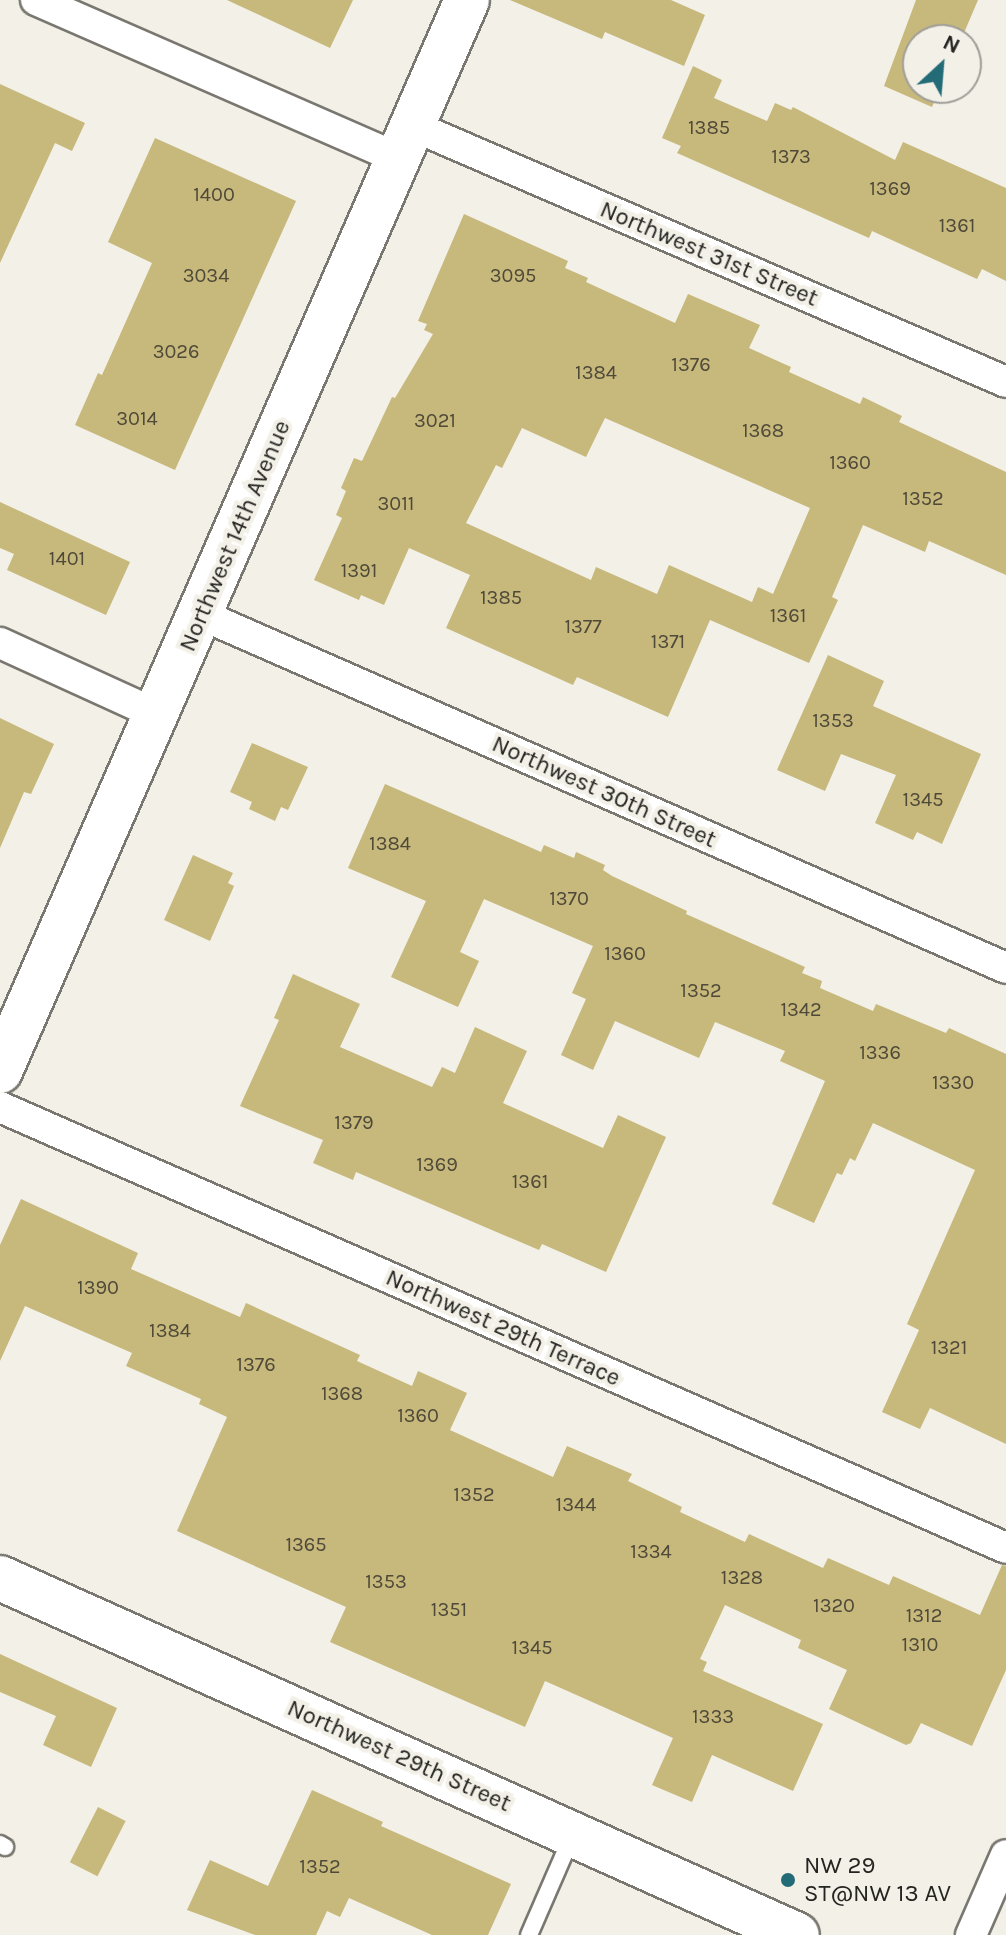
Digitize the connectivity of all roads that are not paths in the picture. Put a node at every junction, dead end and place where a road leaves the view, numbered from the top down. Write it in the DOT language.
graph roads {
  1 [pos="36,0"];
  2 [pos="467,0"];
  3 [pos="404,142"];
  4 [pos="1006,382"];
  5 [pos="202,615"];
  6 [pos="0,643"];
  7 [pos="158,715"];
  8 [pos="1006,968"];
  9 [pos="0,1071"];
  10 [pos="0,1107"];
  11 [pos="1006,1548"];
  12 [pos="0,1578"];
  13 [pos="573,1834"];
  14 [pos="1006,1855"];
  15 [pos="529,1935"];
  16 [pos="797,1935"];
  17 [pos="971,1935"];
  1 -- 3 [label="street, Northwest 31st Street"];
  2 -- 3 [label="street, Northwest 14th Avenue"];
  3 -- 4 [label="street, Northwest 31st Street"];
  3 -- 5 [label="street, Northwest 14th Avenue"];
  5 -- 7 [label="street, Northwest 14th Avenue"];
  5 -- 8 [label="street, Northwest 30th Street"];
  6 -- 7 [label="street"];
  7 -- 9 [label="street, Northwest 14th Avenue"];
  10 -- 11 [label="street, Northwest 29th Terrace"];
  12 -- 13 [label="street, Northwest 29th Street"];
  13 -- 15 [label="lane"];
  13 -- 16 [label="street, Northwest 29th Street"];
  14 -- 17 [label="street"];
}
